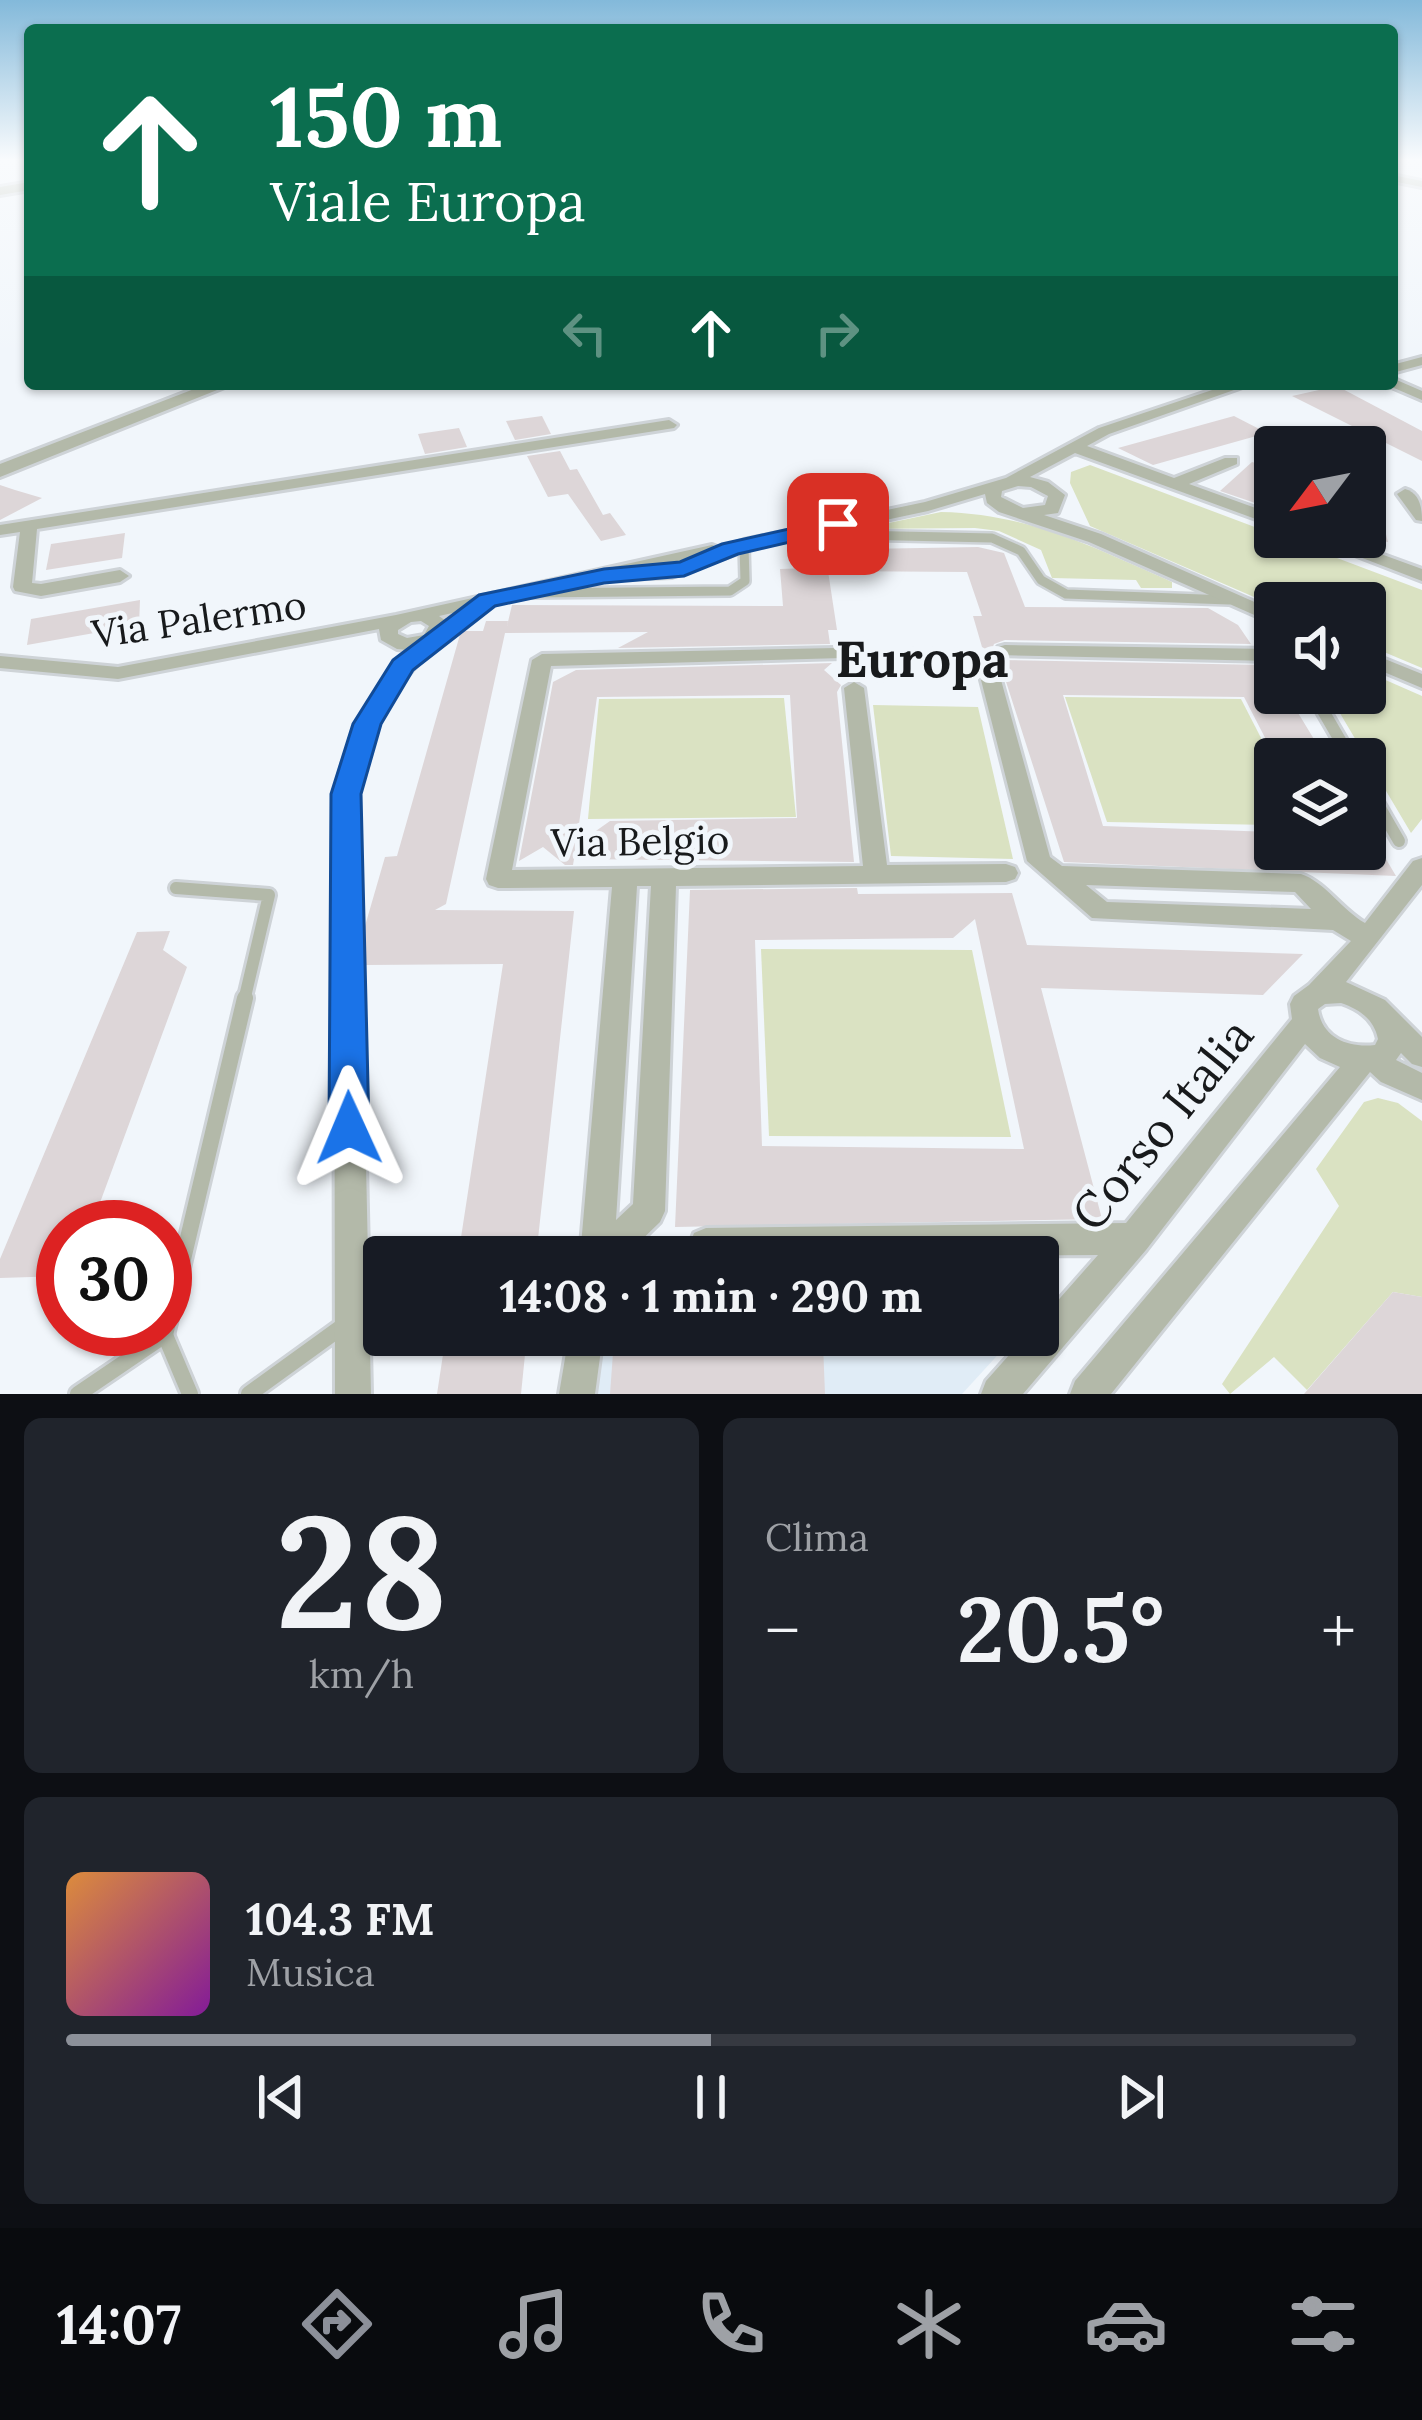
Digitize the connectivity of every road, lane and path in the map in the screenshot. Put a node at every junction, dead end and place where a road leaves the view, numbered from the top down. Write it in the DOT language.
graph roads {
  1 [pos="208,390"];
  2 [pos="1225,390"];
  3 [pos="669,425"];
  4 [pos="1066,452"];
  5 [pos="1231,461"];
  6 [pos="0,471"];
  7 [pos="1004,483"];
  8 [pos="1175,484"];
  9 [pos="1405,494"];
  10 [pos="1054,498"];
  11 [pos="928,506"];
  12 [pos="1020,512"];
  13 [pos="1254,513"];
  14 [pos="1422,516"];
  15 [pos="28,526"];
  16 [pos="0,530"];
  17 [pos="793,533"];
  18 [pos="1095,538"];
  19 [pos="737,547"];
  20 [pos="1375,558"];
  21 [pos="1422,575"];
  22 [pos="120,576"];
  23 [pos="514,593"];
  24 [pos="487,600"];
  25 [pos="1233,600"];
  26 [pos="1254,609"];
  27 [pos="401,637"];
  28 [pos="433,638"];
  29 [pos="1006,650"];
  30 [pos="835,654"];
  31 [pos="1254,655"];
  32 [pos="0,662"];
  33 [pos="1386,666"];
  34 [pos="991,680"];
  35 [pos="1422,682"];
  36 [pos="854,688"];
  37 [pos="1386,818"];
  38 [pos="1399,841"];
  39 [pos="1422,867"];
  40 [pos="1006,873"];
  41 [pos="876,874"];
  42 [pos="664,877"];
  43 [pos="626,878"];
  44 [pos="176,889"];
  45 [pos="1362,947"];
  46 [pos="1312,1008"];
  47 [pos="1382,1014"];
  48 [pos="1422,1055"];
  49 [pos="1369,1059"];
  50 [pos="1422,1087"];
  51 [pos="192,1221"];
  52 [pos="600,1236"];
  53 [pos="622,1236"];
  54 [pos="1134,1238"];
  55 [pos="1059,1239"];
  56 [pos="351,1320"];
  57 [pos="134,1356"];
  58 [pos="174,1356"];
  59 [pos="583,1356"];
  60 [pos="78,1394"];
  61 [pos="190,1394"];
  62 [pos="249,1394"];
  63 [pos="352,1394"];
  64 [pos="577,1394"];
  65 [pos="999,1394"];
  66 [pos="1088,1394"];
  1 -- 6 [label="street"];
  2 -- 4 [label="street"];
  3 -- 15 [label="street"];
  4 -- 7 [label="street"];
  4 -- 8 [label="street"];
  4 -- 10 [label="street"];
  5 -- 8 [label="street"];
  7 -- 10 [label="street"];
  7 -- 11 [label="street"];
  7 -- 12 [label="street"];
  8 -- 13 [label="street"];
  9 -- 14 [label="street"];
  10 -- 12 [label="street"];
  10 -- 18 [label="street"];
  11 -- 12 [label="street"];
  11 -- 17 [label="street, Via Palermo"];
  12 -- 18 [label="street"];
  15 -- 16 [label="street"];
  15 -- 22 [label="street"];
  17 -- 19 [label="street, Via Palermo"];
  17 -- 25 [label="lane"];
  18 -- 25 [label="street"];
  19 -- 23 [label="street, Via Palermo"];
  19 -- 23 [label="lane"];
  20 -- 21 [label="street"];
  23 -- 24 [label="street, Via Palermo"];
  24 -- 27 [label="street, Via Palermo"];
  24 -- 28 [label="street"];
  25 -- 26 [label="street"];
  27 -- 28 [label="street"];
  27 -- 28 [label="street"];
  27 -- 32 [label="street, Via Palermo"];
  27 -- 56 [label="street"];
  29 -- 31 [label="street"];
  30 -- 43 [label="street, Via Belgio"];
  33 -- 35 [label="street"];
  34 -- 45 [label="street"];
  36 -- 41 [label="street"];
  37 -- 38 [label="lane"];
  39 -- 45 [label="street, Corso Italia"];
  40 -- 41 [label="street, Via Belgio"];
  41 -- 42 [label="street, Via Belgio"];
  42 -- 43 [label="street, Via Belgio"];
  42 -- 53 [label="street"];
  43 -- 52 [label="street"];
  44 -- 51 [label="lane"];
  45 -- 46 [label="street, Corso Italia"];
  45 -- 47 [label="street"];
  46 -- 47 [label="street"];
  46 -- 49 [label="street, Corso Italia"];
  46 -- 54 [label="street, Corso Italia"];
  47 -- 48 [label="street"];
  47 -- 49 [label="street"];
  49 -- 50 [label="street, Corso Italia"];
  49 -- 66 [label="street"];
  54 -- 55 [label="street"];
  54 -- 65 [label="street, Corso Italia"];
  56 -- 62 [label="lane"];
  56 -- 63 [label="street"];
  57 -- 60 [label="lane"];
  58 -- 61 [label="lane"];
  59 -- 64 [label="street"];
}
